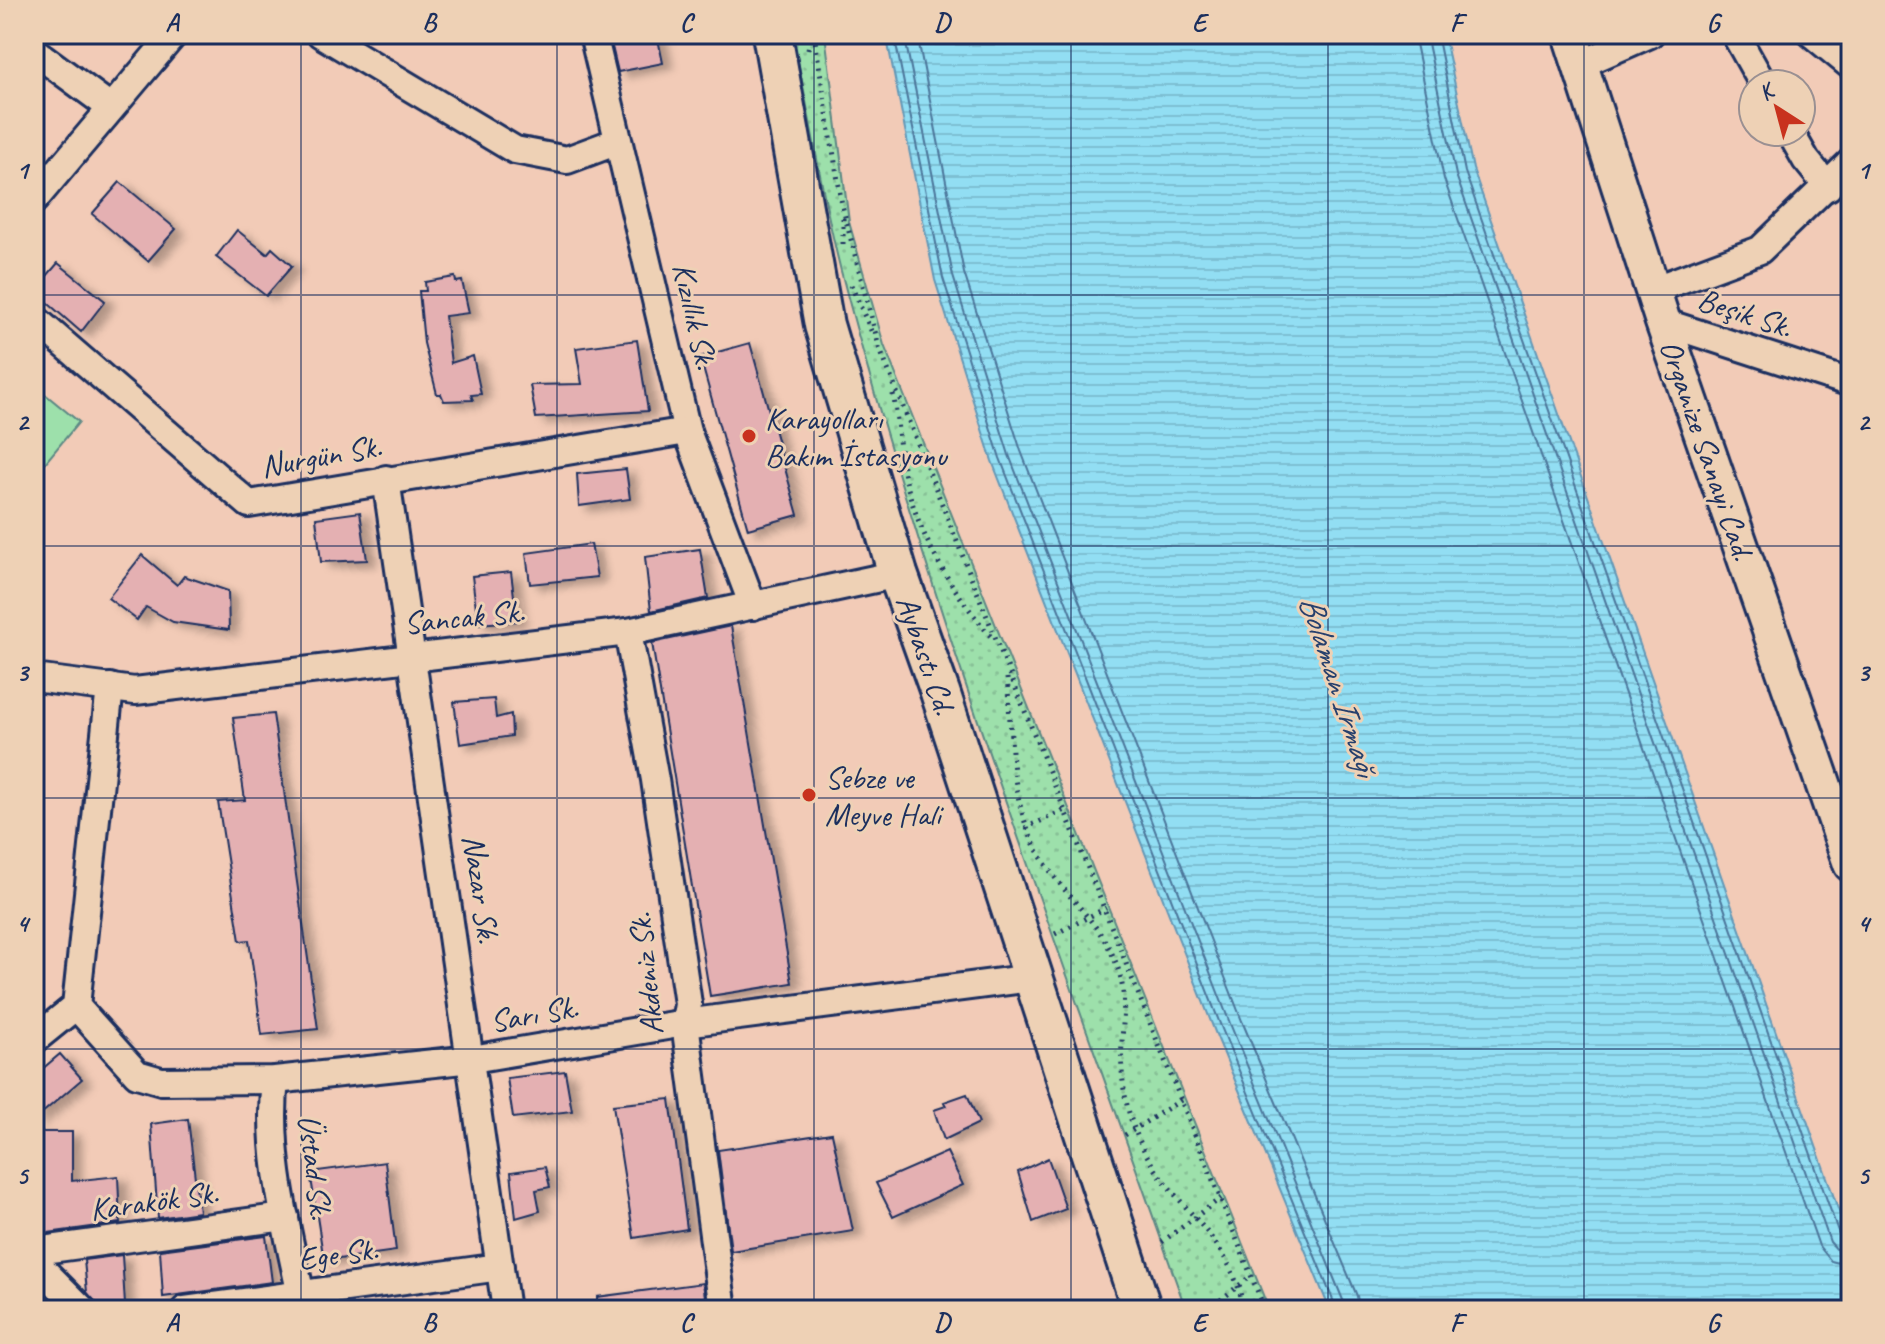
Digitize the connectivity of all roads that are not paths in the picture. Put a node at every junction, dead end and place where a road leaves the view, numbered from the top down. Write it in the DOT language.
graph roads {
  1 [pos="174,34"];
  2 [pos="321,34"];
  3 [pos="593,34"];
  4 [pos="772,34"];
  5 [pos="1650,34"];
  6 [pos="1735,34"];
  7 [pos="1812,34"];
  8 [pos="1575,49"];
  9 [pos="34,51"];
  10 [pos="1851,66"];
  11 [pos="1754,68"];
  12 [pos="110,107"];
  13 [pos="618,141"];
  14 [pos="1801,148"];
  15 [pos="1851,162"];
  16 [pos="1828,187"];
  17 [pos="34,200"];
  18 [pos="1653,290"];
  19 [pos="34,318"];
  20 [pos="1663,322"];
  21 [pos="1851,383"];
  22 [pos="687,431"];
  23 [pos="386,479"];
  24 [pos="898,574"];
  25 [pos="753,606"];
  26 [pos="628,632"];
  27 [pos="412,656"];
  28 [pos="34,678"];
  29 [pos="110,687"];
  30 [pos="1851,864"];
  31 [pos="1031,978"];
  32 [pos="76,1006"];
  33 [pos="685,1023"];
  34 [pos="34,1040"];
  35 [pos="472,1059"];
  36 [pos="275,1080"];
  37 [pos="285,1217"];
  38 [pos="34,1259"];
  39 [pos="500,1267"];
  40 [pos="302,1302"];
  41 [pos="83,1310"];
  42 [pos="185,1310"];
  43 [pos="506,1310"];
  44 [pos="723,1310"];
  45 [pos="1142,1310"];
  1 -- 12 [label="street"];
  2 -- 13 [label="street"];
  3 -- 13 [label="street, Kızıllık Sk."];
  4 -- 24 [label="main road, Aybastı Cd."];
  5 -- 8 [label="street"];
  6 -- 11 [label="street"];
  7 -- 10 [label="street"];
  8 -- 18 [label="street, Organize Sanayi Cad."];
  9 -- 12 [label="street"];
  12 -- 17 [label="street"];
  13 -- 22 [label="street, Kızıllık Sk."];
  14 -- 16 [label="street"];
  15 -- 16 [label="street"];
  16 -- 18 [label="street"];
  18 -- 20 [label="street, Organize Sanayi Cad."];
  19 -- 23 [label="street, Nurgün Sk."];
  20 -- 21 [label="street, Beşik Sk."];
  20 -- 30 [label="street, Organize Sanayi Cad."];
  22 -- 23 [label="street, Nurgün Sk."];
  22 -- 25 [label="street, Kızıllık Sk."];
  23 -- 27 [label="street, Nazar Sk."];
  24 -- 25 [label="street, Sancak Sk."];
  24 -- 31 [label="main road, Aybastı Cd."];
  25 -- 26 [label="street, Sancak Sk."];
  26 -- 27 [label="street, Sancak Sk."];
  26 -- 33 [label="street, Akdeniz Sk."];
  27 -- 29 [label="street, Sancak Sk."];
  27 -- 35 [label="street, Nazar Sk."];
  28 -- 29 [label="street, Sancak Sk."];
  29 -- 32 [label="street"];
  31 -- 33 [label="street, Sarı Sk."];
  31 -- 45 [label="main road, Aybastı Cd."];
  32 -- 34 [label="street"];
  32 -- 36 [label="street, Sarı Sk."];
  33 -- 35 [label="street, Sarı Sk."];
  33 -- 44 [label="street, Akdeniz Sk."];
  35 -- 36 [label="street, Sarı Sk."];
  35 -- 39 [label="street, Nazar Sk."];
  36 -- 37 [label="street, Üstad Sk."];
  37 -- 38 [label="street, Karakök Sk."];
  37 -- 40 [label="street, Üstad Sk."];
  38 -- 41 [label="street"];
  39 -- 40 [label="street, Ege Sk."];
  39 -- 43 [label="street, Nazar Sk."];
  40 -- 42 [label="street, Ege Sk."];
}
